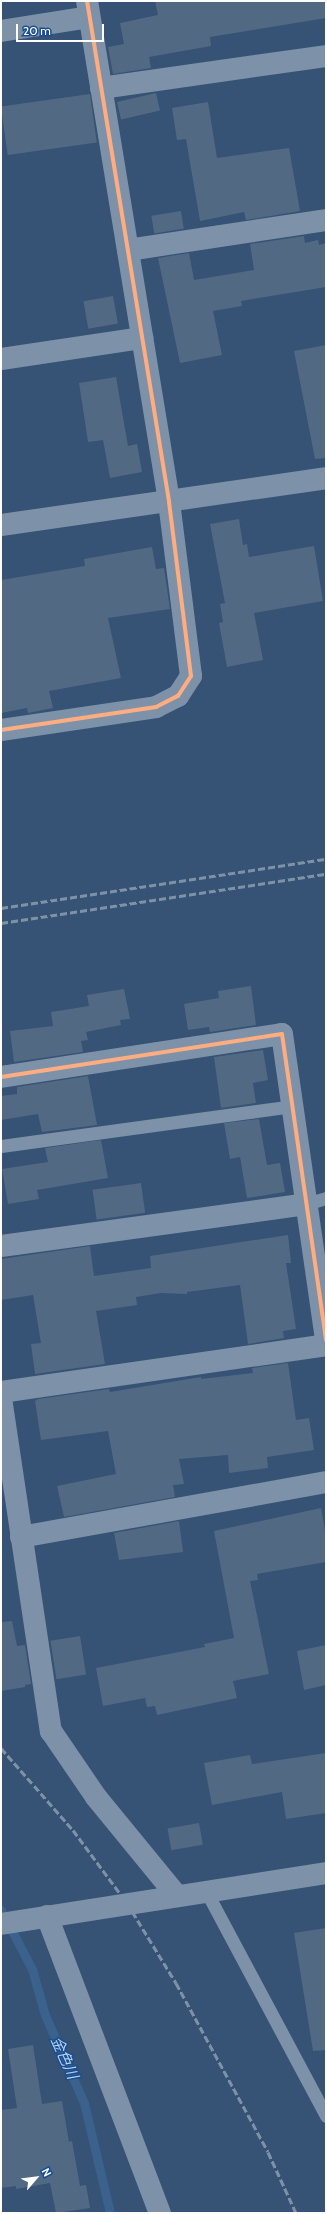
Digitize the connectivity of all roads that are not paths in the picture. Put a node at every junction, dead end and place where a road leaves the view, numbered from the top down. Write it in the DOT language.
graph roads {
  1 [pos="88,9"];
  2 [pos="1,31"];
  3 [pos="326,56"];
  4 [pos="101,88"];
  5 [pos="326,220"];
  6 [pos="128,250"];
  7 [pos="142,338"];
  8 [pos="1,359"];
  9 [pos="326,478"];
  10 [pos="169,501"];
  11 [pos="1,525"];
  12 [pos="1,730"];
  13 [pos="1,1077"];
  14 [pos="292,1106"];
  15 [pos="1,1146"];
  16 [pos="316,1201"];
  17 [pos="1,1246"];
  18 [pos="322,1286"];
  19 [pos="326,1340"];
  20 [pos="326,1346"];
  21 [pos="1,1392"];
  22 [pos="1,1398"];
  23 [pos="326,1482"];
  24 [pos="21,1537"];
  25 [pos="326,1873"];
  26 [pos="206,1891"];
  27 [pos="177,1896"];
  28 [pos="47,1916"];
  29 [pos="1,1924"];
  30 [pos="326,2116"];
  31 [pos="160,2213"];
  1 -- 2 [label="street"];
  1 -- 4 [label="street"];
  3 -- 4 [label="street"];
  4 -- 6 [label="street"];
  5 -- 6 [label="street"];
  6 -- 7 [label="street"];
  7 -- 8 [label="street"];
  7 -- 10 [label="street"];
  9 -- 10 [label="street"];
  10 -- 11 [label="street"];
  10 -- 12 [label="street"];
  13 -- 14 [label="street"];
  14 -- 15 [label="lane"];
  14 -- 16 [label="street"];
  16 -- 17 [label="street"];
  16 -- 18 [label="street"];
  18 -- 19 [label="street"];
  20 -- 21 [label="street"];
  22 -- 24 [label="street"];
  23 -- 24 [label="street"];
  24 -- 27 [label="street"];
  25 -- 26 [label="street"];
  26 -- 27 [label="street"];
  26 -- 30 [label="lane"];
  27 -- 28 [label="street"];
  28 -- 29 [label="street"];
  28 -- 31 [label="street"];
}
